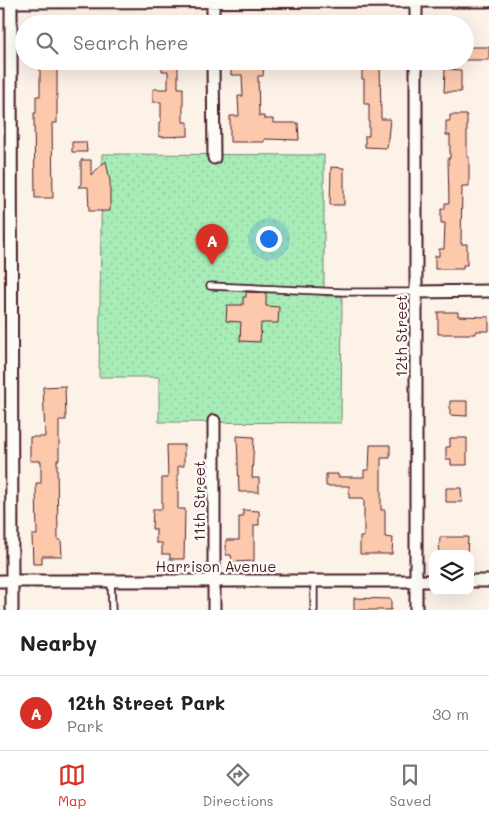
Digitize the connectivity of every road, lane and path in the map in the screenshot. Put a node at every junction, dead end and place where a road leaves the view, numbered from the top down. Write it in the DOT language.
graph roads {
  1 [pos="7,1"];
  2 [pos="213,1"];
  3 [pos="416,1"];
  4 [pos="489,1"];
  5 [pos="213,15"];
  6 [pos="416,15"];
  7 [pos="213,70"];
  8 [pos="416,70"];
  9 [pos="214,158"];
  10 [pos="210,286"];
  11 [pos="489,291"];
  12 [pos="5,292"];
  13 [pos="416,292"];
  14 [pos="214,421"];
  15 [pos="474,580"];
  16 [pos="489,580"];
  17 [pos="6,581"];
  18 [pos="111,581"];
  19 [pos="214,581"];
  20 [pos="314,581"];
  21 [pos="416,581"];
  22 [pos="429,581"];
  23 [pos="12,610"];
  24 [pos="112,610"];
  25 [pos="214,610"];
  26 [pos="314,610"];
  27 [pos="416,610"];
  1 -- 2 [label="street"];
  1 -- 12 [label="street"];
  2 -- 3 [label="street"];
  2 -- 5 [label="street"];
  3 -- 4 [label="street"];
  3 -- 6 [label="street"];
  7 -- 9 [label="street"];
  8 -- 13 [label="street, 12th Street"];
  10 -- 13 [label="lane"];
  11 -- 13 [label="street"];
  12 -- 17 [label="street"];
  13 -- 21 [label="street, 12th Street"];
  14 -- 19 [label="street, 11th Street"];
  15 -- 16 [label="street"];
  17 -- 18 [label="street, Harrison Avenue"];
  17 -- 23 [label="street"];
  18 -- 19 [label="street, Harrison Avenue"];
  18 -- 24 [label="lane"];
  19 -- 20 [label="street, Harrison Avenue"];
  19 -- 25 [label="street, 11th Street"];
  20 -- 21 [label="street, Harrison Avenue"];
  20 -- 26 [label="lane"];
  21 -- 22 [label="street, Harrison Avenue"];
  21 -- 27 [label="street, 12th Street"];
}
